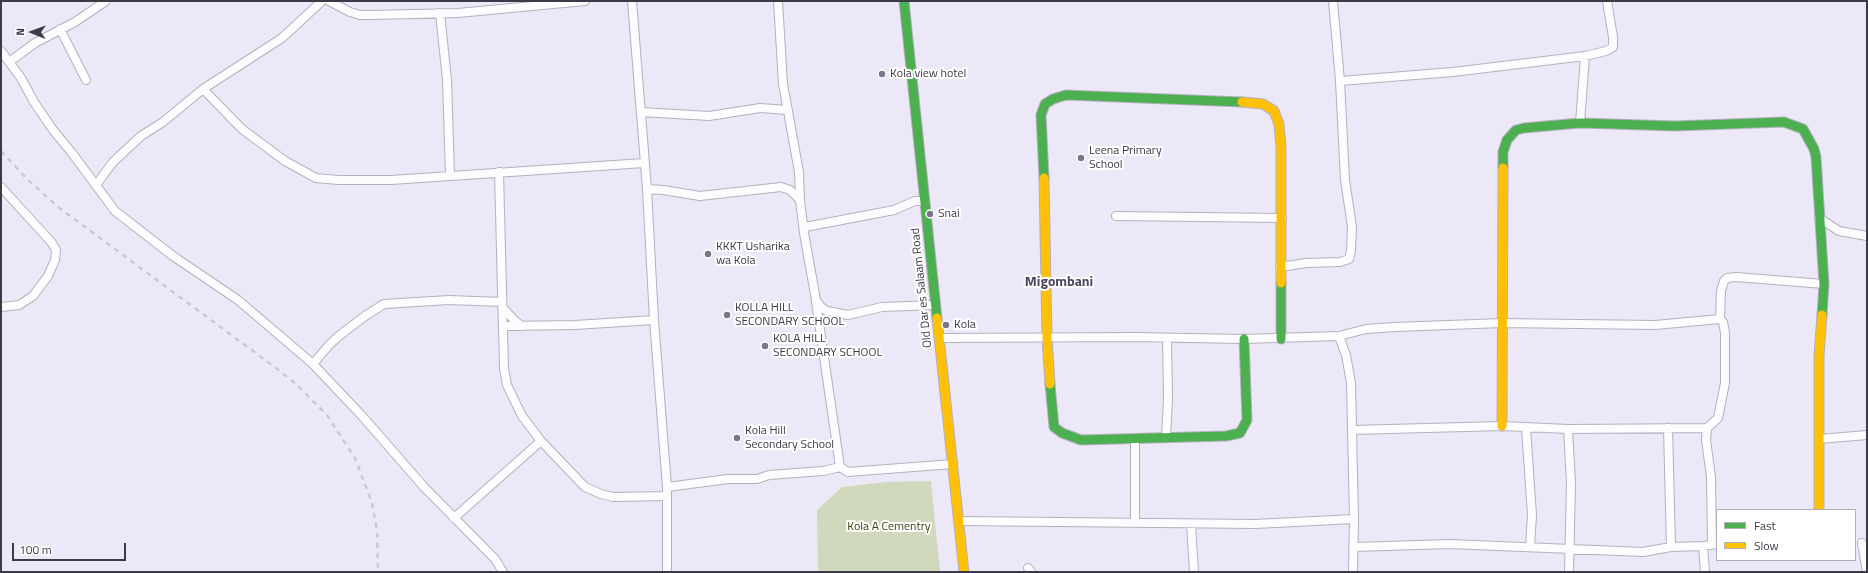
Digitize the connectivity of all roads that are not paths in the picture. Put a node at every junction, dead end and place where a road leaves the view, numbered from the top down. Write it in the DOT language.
graph roads {
  1 [pos="106,1"];
  2 [pos="322,1"];
  3 [pos="329,1"];
  4 [pos="584,1"];
  5 [pos="632,1"];
  6 [pos="778,1"];
  7 [pos="904,1"];
  8 [pos="1333,1"];
  9 [pos="1607,1"];
  10 [pos="440,13"];
  11 [pos="60,29"];
  12 [pos="1,52"];
  13 [pos="1586,56"];
  14 [pos="9,62"];
  15 [pos="86,80"];
  16 [pos="1340,81"];
  17 [pos="203,89"];
  18 [pos="788,110"];
  19 [pos="641,112"];
  20 [pos="1580,123"];
  21 [pos="644,163"];
  22 [pos="499,172"];
  23 [pos="450,174"];
  24 [pos="96,186"];
  25 [pos="1,187"];
  26 [pos="647,189"];
  27 [pos="800,200"];
  28 [pos="925,201"];
  29 [pos="1116,216"];
  30 [pos="1282,218"];
  31 [pos="1819,218"];
  32 [pos="1829,226"];
  33 [pos="804,227"];
  34 [pos="1867,236"];
  35 [pos="1821,237"];
  36 [pos="1280,267"];
  37 [pos="1824,284"];
  38 [pos="816,300"];
  39 [pos="502,305"];
  40 [pos="936,305"];
  41 [pos="1,307"];
  42 [pos="1720,319"];
  43 [pos="654,320"];
  44 [pos="1502,323"];
  45 [pos="504,326"];
  46 [pos="522,326"];
  47 [pos="1338,336"];
  48 [pos="940,338"];
  49 [pos="1047,338"];
  50 [pos="1167,338"];
  51 [pos="1244,339"];
  52 [pos="1281,339"];
  53 [pos="313,364"];
  54 [pos="1502,426"];
  55 [pos="1526,428"];
  56 [pos="1668,428"];
  57 [pos="1707,428"];
  58 [pos="1568,429"];
  59 [pos="1352,430"];
  60 [pos="1867,435"];
  61 [pos="1136,438"];
  62 [pos="1166,438"];
  63 [pos="1819,439"];
  64 [pos="541,441"];
  65 [pos="953,464"];
  66 [pos="840,467"];
  67 [pos="667,486"];
  68 [pos="667,496"];
  69 [pos="1819,509"];
  70 [pos="454,518"];
  71 [pos="1354,519"];
  72 [pos="958,521"];
  73 [pos="1135,523"];
  74 [pos="1191,524"];
  75 [pos="1715,544"];
  76 [pos="1861,544"];
  77 [pos="1703,546"];
  78 [pos="1353,547"];
  79 [pos="1530,547"];
  80 [pos="1671,547"];
  81 [pos="1570,549"];
  82 [pos="504,572"];
  83 [pos="667,572"];
  84 [pos="964,572"];
  85 [pos="1194,572"];
  86 [pos="1353,572"];
  87 [pos="1569,572"];
  88 [pos="1705,572"];
  89 [pos="1867,572"];
  1 -- 11 [label="street"];
  2 -- 17 [label="street"];
  3 -- 10 [label="street"];
  4 -- 10 [label="street"];
  5 -- 19 [label="street"];
  6 -- 18 [label="street"];
  7 -- 28 [label="street, Old Dar es Salaam Road"];
  8 -- 16 [label="street"];
  9 -- 13 [label="street"];
  10 -- 23 [label="street"];
  11 -- 14 [label="street"];
  11 -- 15 [label="street"];
  12 -- 14 [label="street"];
  13 -- 16 [label="street"];
  13 -- 20 [label="street"];
  14 -- 24 [label="street"];
  16 -- 36 [label="street"];
  17 -- 23 [label="street"];
  17 -- 24 [label="street"];
  18 -- 19 [label="street"];
  18 -- 27 [label="street"];
  19 -- 21 [label="street"];
  20 -- 31 [label="street"];
  20 -- 44 [label="street"];
  21 -- 22 [label="street"];
  21 -- 26 [label="street"];
  22 -- 23 [label="street"];
  22 -- 39 [label="street"];
  24 -- 53 [label="street"];
  25 -- 41 [label="street"];
  26 -- 27 [label="street"];
  26 -- 43 [label="street"];
  27 -- 33 [label="street"];
  28 -- 33 [label="street"];
  28 -- 40 [label="street, Old Dar es Salaam Road"];
  29 -- 30 [label="street"];
  30 -- 36 [label="street"];
  30 -- 49 [label="street"];
  31 -- 32 [label="street"];
  31 -- 35 [label="street"];
  32 -- 34 [label="street"];
  32 -- 35 [label="street"];
  33 -- 38 [label="street"];
  35 -- 37 [label="street"];
  36 -- 52 [label="street"];
  37 -- 42 [label="street"];
  37 -- 63 [label="street"];
  38 -- 40 [label="street"];
  38 -- 66 [label="street"];
  39 -- 45 [label="street"];
  39 -- 46 [label="street"];
  39 -- 53 [label="street"];
  40 -- 48 [label="street, Old Dar es Salaam Road"];
  42 -- 44 [label="street"];
  42 -- 57 [label="street"];
  43 -- 46 [label="street"];
  43 -- 67 [label="street"];
  44 -- 47 [label="street"];
  44 -- 54 [label="street"];
  45 -- 46 [label="street"];
  45 -- 64 [label="street"];
  47 -- 52 [label="street"];
  47 -- 59 [label="street"];
  48 -- 49 [label="street"];
  48 -- 65 [label="street, Old Dar es Salaam Road"];
  49 -- 50 [label="street"];
  49 -- 61 [label="street"];
  50 -- 51 [label="street"];
  50 -- 62 [label="street"];
  51 -- 52 [label="street"];
  51 -- 62 [label="street"];
  53 -- 70 [label="street"];
  54 -- 55 [label="street"];
  54 -- 59 [label="street"];
  55 -- 58 [label="street"];
  55 -- 79 [label="street"];
  56 -- 57 [label="street"];
  56 -- 58 [label="street"];
  56 -- 80 [label="street"];
  57 -- 75 [label="street"];
  58 -- 81 [label="street"];
  59 -- 71 [label="street"];
  60 -- 63 [label="street"];
  61 -- 62 [label="street"];
  61 -- 73 [label="street"];
  63 -- 69 [label="street"];
  64 -- 68 [label="street"];
  64 -- 70 [label="street"];
  65 -- 66 [label="street"];
  65 -- 72 [label="street, Old Dar es Salaam Road"];
  66 -- 67 [label="street"];
  67 -- 68 [label="street"];
  68 -- 83 [label="street"];
  70 -- 82 [label="street"];
  71 -- 74 [label="street"];
  71 -- 78 [label="street"];
  72 -- 73 [label="street"];
  72 -- 84 [label="street, Old Dar es Salaam Road"];
  73 -- 74 [label="street"];
  74 -- 85 [label="street"];
  75 -- 77 [label="street"];
  76 -- 89 [label="street"];
  77 -- 80 [label="street"];
  77 -- 88 [label="street"];
  78 -- 79 [label="street"];
  78 -- 86 [label="street"];
  79 -- 81 [label="street"];
  80 -- 81 [label="street"];
  81 -- 87 [label="street"];
}
